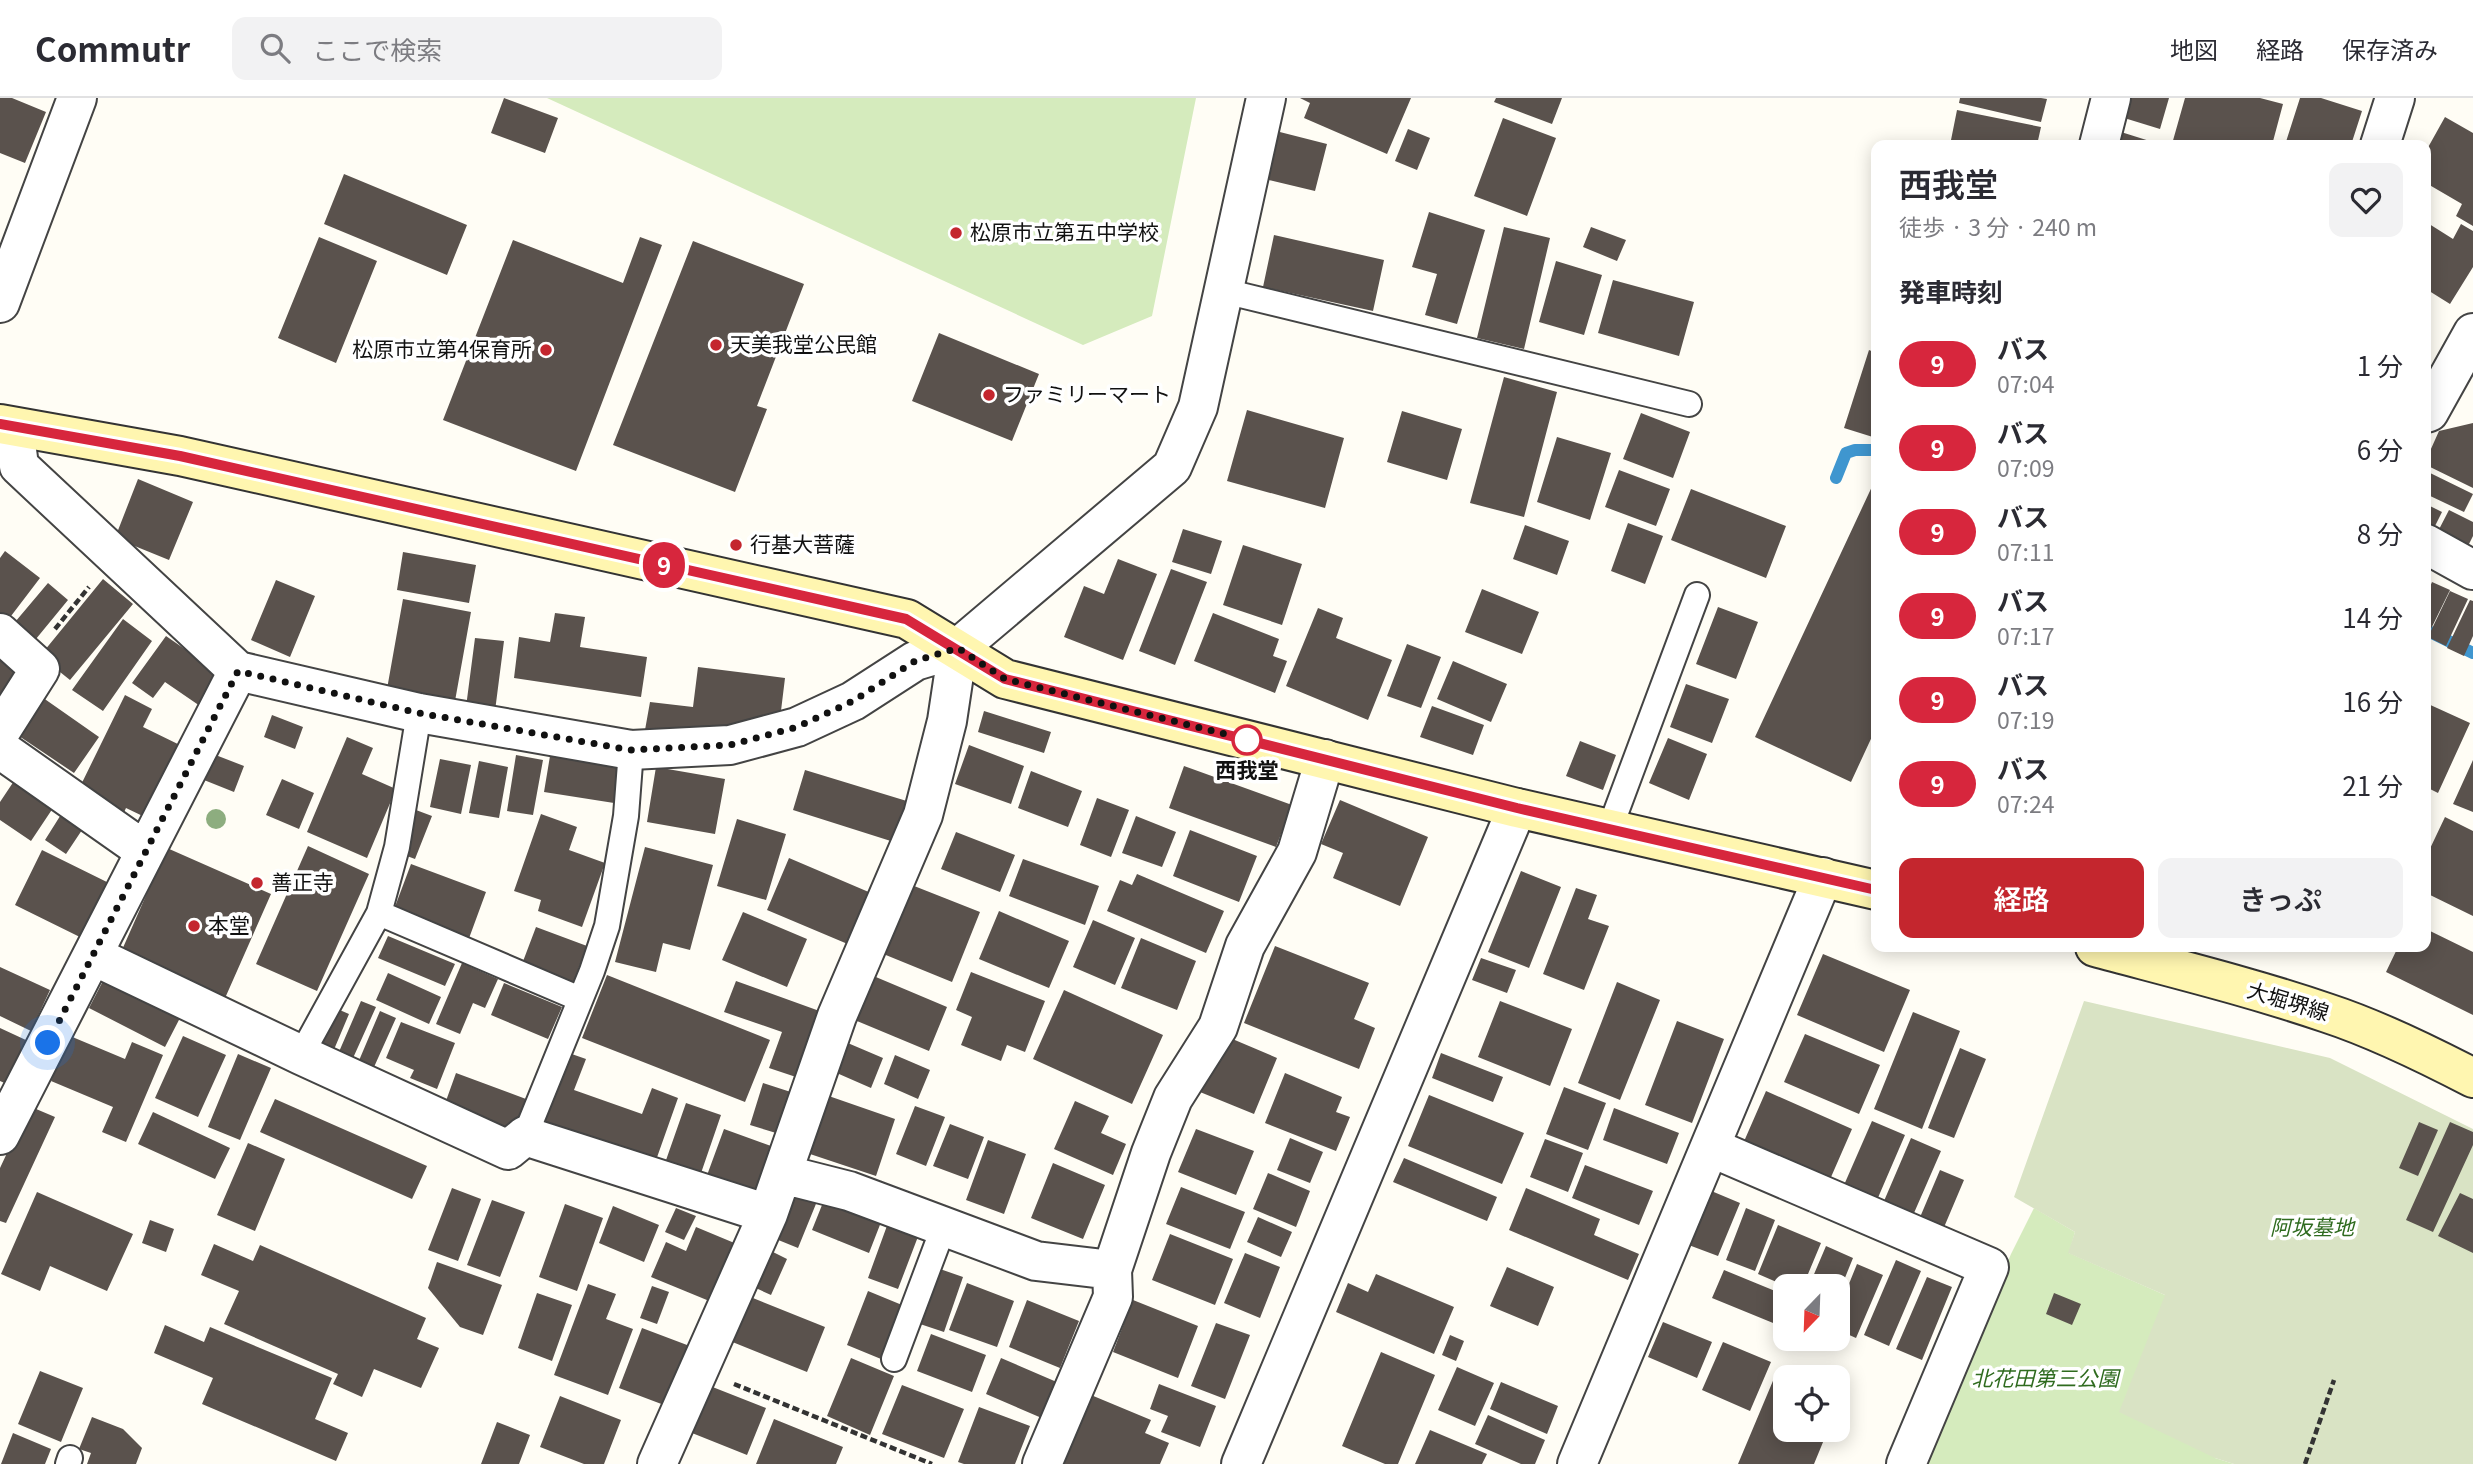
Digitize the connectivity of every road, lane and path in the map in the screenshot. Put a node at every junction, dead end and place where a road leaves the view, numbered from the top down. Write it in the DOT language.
graph roads {
  1 [pos="77,98"];
  2 [pos="1266,98"];
  3 [pos="2111,98"];
  4 [pos="2395,98"];
  5 [pos="2100,140"];
  6 [pos="2382,140"];
  7 [pos="1224,290"];
  8 [pos="0,303"];
  9 [pos="2473,333"];
  10 [pos="1689,404"];
  11 [pos="2431,408"];
  12 [pos="7,425"];
  13 [pos="2431,547"];
  14 [pos="115,556"];
  15 [pos="2473,570"];
  16 [pos="1697,595"];
  17 [pos="0,633"];
  18 [pos="958,648"];
  19 [pos="30,659"];
  20 [pos="238,671"];
  21 [pos="419,713"];
  22 [pos="0,732"];
  23 [pos="0,749"];
  24 [pos="631,750"];
  25 [pos="1325,759"];
  26 [pos="1517,808"];
  27 [pos="1610,828"];
  28 [pos="145,851"];
  29 [pos="1823,877"];
  30 [pos="1871,889"];
  31 [pos="379,913"];
  32 [pos="2113,952"];
  33 [pos="94,956"];
  34 [pos="580,999"];
  35 [pos="301,1055"];
  36 [pos="2473,1078"];
  37 [pos="4,1116"];
  38 [pos="525,1136"];
  39 [pos="1710,1147"];
  40 [pos="782,1174"];
  41 [pos="768,1214"];
  42 [pos="944,1226"];
  43 [pos="1112,1270"];
  44 [pos="894,1359"];
  45 [pos="699,1370"];
  46 [pos="2334,1380"];
  47 [pos="657,1464"];
  48 [pos="932,1464"];
  49 [pos="1042,1464"];
  50 [pos="1241,1464"];
  51 [pos="1577,1464"];
  52 [pos="1906,1464"];
  53 [pos="2305,1464"];
  1 -- 8 [label="street"];
  2 -- 7 [label="street"];
  3 -- 5 [label="street"];
  4 -- 6 [label="street"];
  7 -- 10 [label="lane"];
  7 -- 18 [label="street"];
  9 -- 11 [label="street"];
  12 -- 14 [label="street"];
  12 -- 18 [label="main road"];
  13 -- 15 [label="street"];
  14 -- 19 [label="path"];
  14 -- 20 [label="street"];
  16 -- 27 [label="lane"];
  17 -- 19 [label="street"];
  18 -- 24 [label="street"];
  18 -- 25 [label="main road"];
  18 -- 40 [label="street"];
  19 -- 22 [label="street"];
  20 -- 21 [label="street"];
  20 -- 28 [label="street"];
  21 -- 24 [label="street"];
  21 -- 31 [label="lane"];
  23 -- 28 [label="street"];
  24 -- 34 [label="lane"];
  25 -- 26 [label="main road"];
  25 -- 43 [label="street"];
  26 -- 27 [label="main road"];
  26 -- 50 [label="street"];
  27 -- 29 [label="main road"];
  28 -- 33 [label="street"];
  29 -- 30 [label="main road"];
  29 -- 39 [label="street"];
  31 -- 34 [label="lane"];
  31 -- 35 [label="lane"];
  32 -- 36 [label="main road, 大堀堺線"];
  33 -- 35 [label="street"];
  33 -- 37 [label="street"];
  34 -- 38 [label="lane"];
  35 -- 38 [label="street"];
  38 -- 41 [label="street"];
  39 -- 51 [label="street"];
  39 -- 52 [label="street"];
  40 -- 41 [label="street"];
  40 -- 42 [label="street"];
  41 -- 45 [label="street"];
  42 -- 43 [label="street"];
  42 -- 44 [label="lane"];
  43 -- 49 [label="street"];
  45 -- 47 [label="street"];
  45 -- 48 [label="path"];
  46 -- 53 [label="path"];
}
